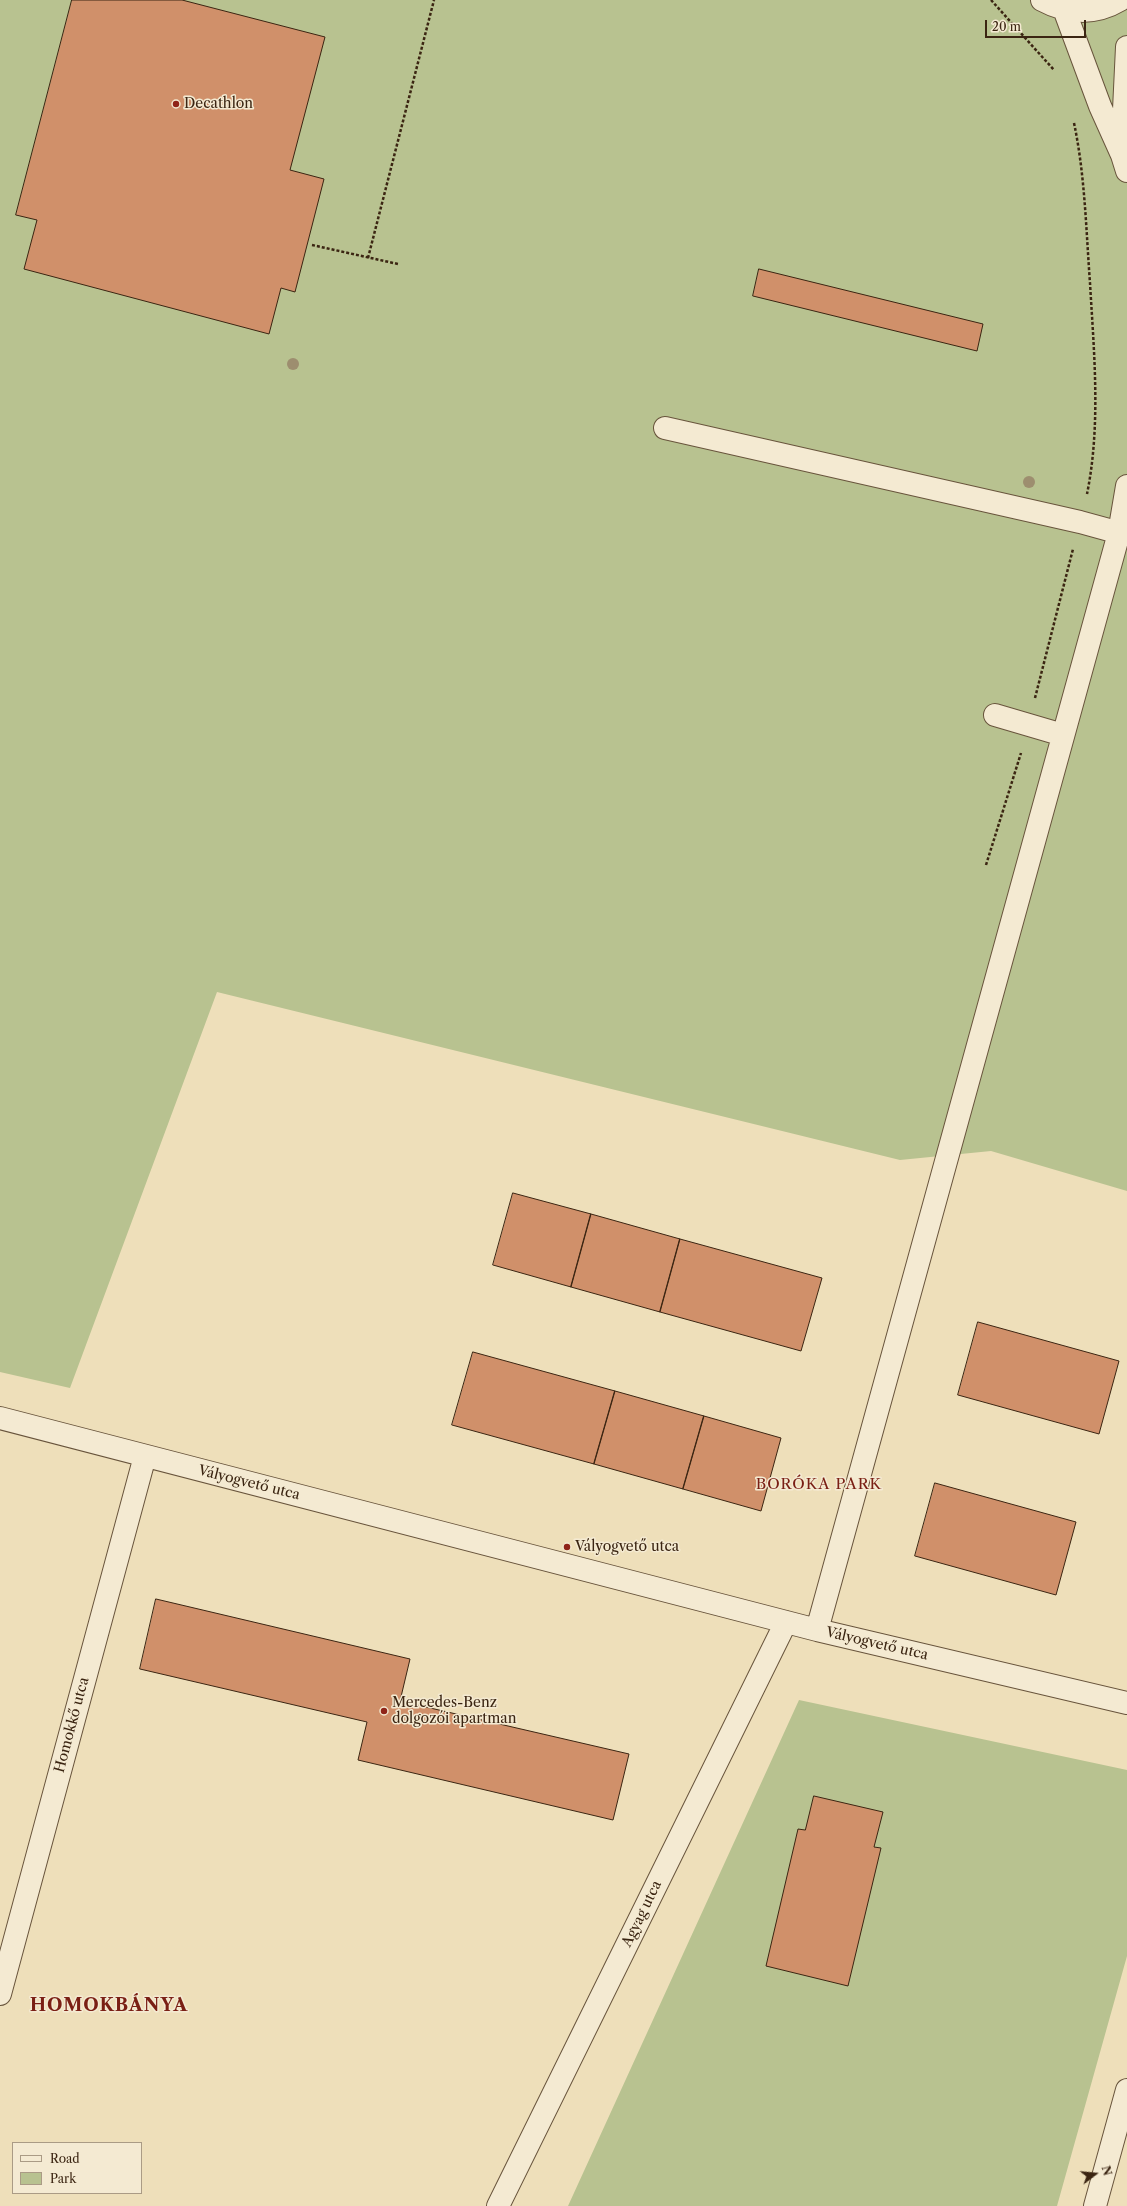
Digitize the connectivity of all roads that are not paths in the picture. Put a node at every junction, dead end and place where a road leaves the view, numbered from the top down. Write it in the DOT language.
graph roads {
  1 [pos="1042,0"];
  2 [pos="1120,0"];
  3 [pos="1064,9"];
  4 [pos="1127,47"];
  5 [pos="1124,163"];
  6 [pos="665,428"];
  7 [pos="1127,486"];
  8 [pos="1123,534"];
  9 [pos="995,715"];
  10 [pos="1063,735"];
  11 [pos="0,1418"];
  12 [pos="145,1456"];
  13 [pos="786,1622"];
  14 [pos="817,1630"];
  15 [pos="1127,1703"];
  16 [pos="0,1994"];
  17 [pos="1127,2090"];
  18 [pos="498,2206"];
  19 [pos="1095,2206"];
  1 -- 3 [label="street"];
  2 -- 3 [label="street"];
  3 -- 5 [label="street"];
  4 -- 5 [label="street"];
  6 -- 8 [label="street"];
  7 -- 8 [label="street"];
  8 -- 10 [label="street"];
  9 -- 10 [label="street"];
  10 -- 14 [label="street"];
  11 -- 12 [label="street, Vályogvető utca"];
  12 -- 13 [label="street, Vályogvető utca"];
  12 -- 16 [label="street, Homokkő utca"];
  13 -- 14 [label="street, Vályogvető utca"];
  13 -- 18 [label="street, Agyag utca"];
  14 -- 15 [label="street, Vályogvető utca"];
  17 -- 19 [label="street"];
}
